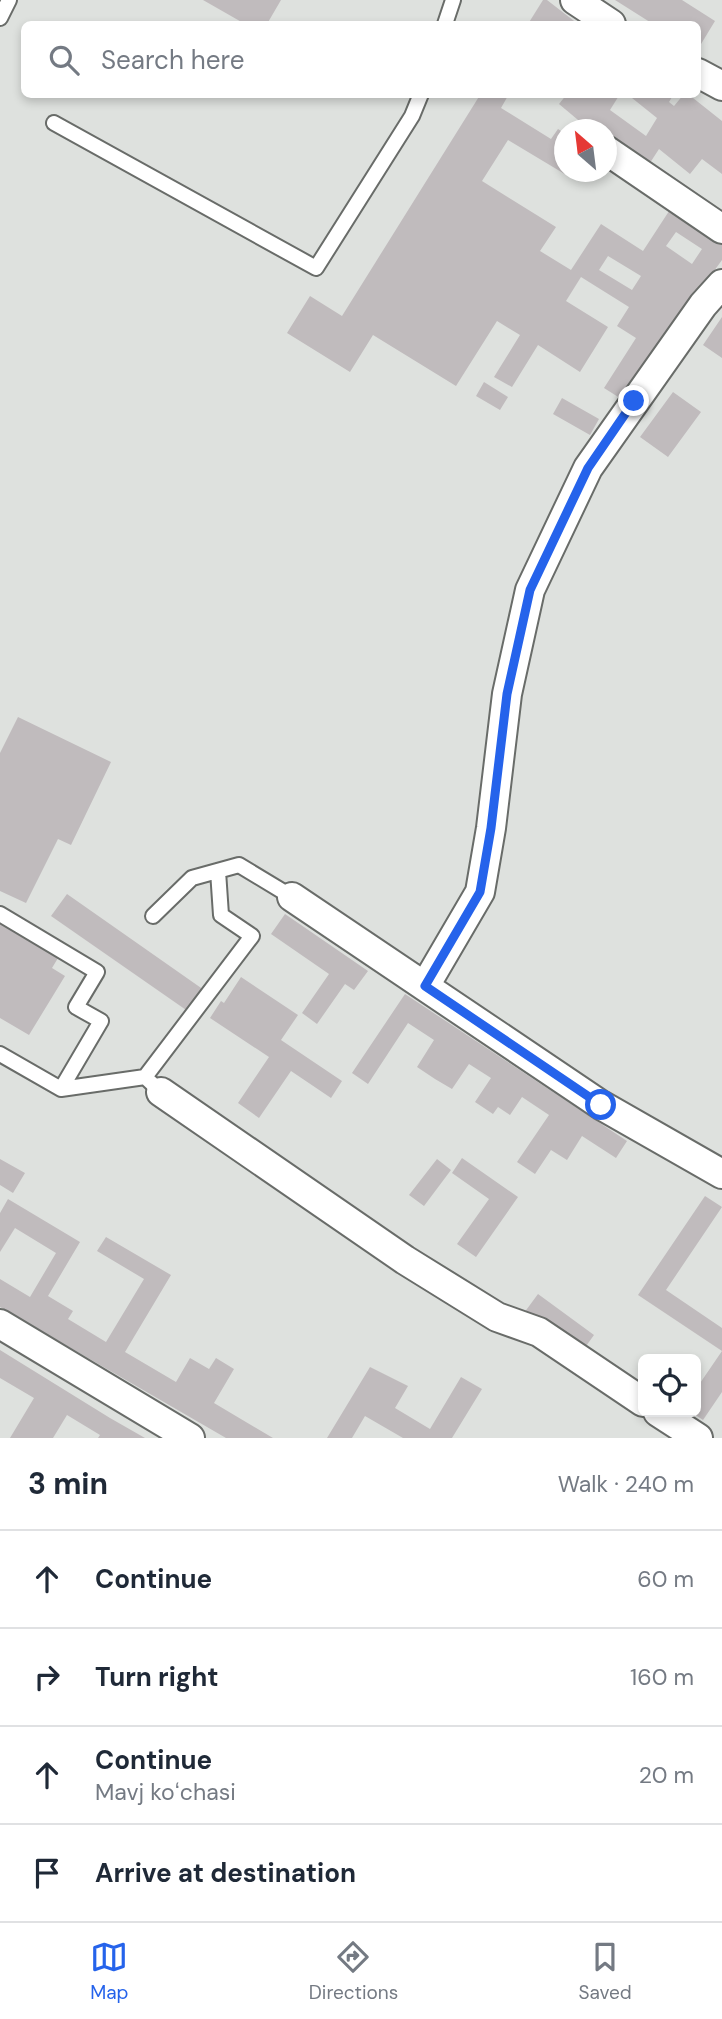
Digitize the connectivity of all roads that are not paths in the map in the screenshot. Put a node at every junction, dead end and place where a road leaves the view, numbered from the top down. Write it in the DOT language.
graph roads {
  1 [pos="9,0"];
  2 [pos="453,0"];
  3 [pos="575,0"];
  4 [pos="0,18"];
  5 [pos="446,21"];
  6 [pos="606,21"];
  7 [pos="701,76"];
  8 [pos="722,86"];
  9 [pos="419,98"];
  10 [pos="54,123"];
  11 [pos="617,157"];
  12 [pos="722,229"];
  13 [pos="722,284"];
  14 [pos="218,871"];
  15 [pos="292,897"];
  16 [pos="0,914"];
  17 [pos="153,916"];
  18 [pos="425,986"];
  19 [pos="0,1054"];
  20 [pos="153,1084"];
  21 [pos="61,1090"];
  22 [pos="722,1174"];
  23 [pos="0,1324"];
  24 [pos="638,1399"];
  25 [pos="666,1417"];
  26 [pos="190,1438"];
  27 [pos="698,1438"];
  1 -- 4 [label="lane"];
  2 -- 5 [label="lane"];
  3 -- 6 [label="street"];
  7 -- 8 [label="street"];
  9 -- 10 [label="lane"];
  11 -- 12 [label="street"];
  13 -- 18 [label="street"];
  14 -- 15 [label="lane"];
  14 -- 17 [label="lane"];
  14 -- 20 [label="lane"];
  15 -- 18 [label="street"];
  16 -- 21 [label="lane"];
  18 -- 22 [label="street"];
  19 -- 21 [label="lane"];
  20 -- 21 [label="lane"];
  20 -- 24 [label="street"];
  23 -- 26 [label="street"];
  25 -- 27 [label="street"];
}
